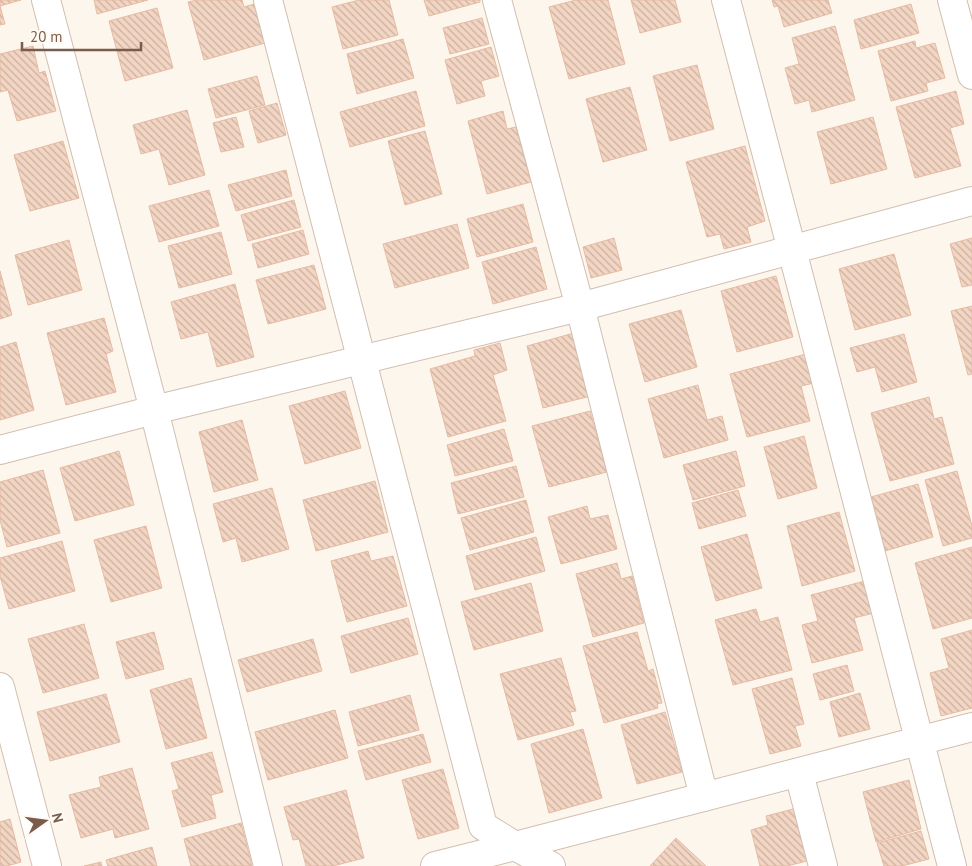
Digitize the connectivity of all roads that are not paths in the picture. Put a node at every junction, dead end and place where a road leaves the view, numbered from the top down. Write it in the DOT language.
graph roads {
  1 [pos="46,0"];
  2 [pos="268,0"];
  3 [pos="497,0"];
  4 [pos="726,0"];
  5 [pos="952,0"];
  6 [pos="972,75"];
  7 [pos="972,201"];
  8 [pos="792,250"];
  9 [pos="580,307"];
  10 [pos="362,360"];
  11 [pos="154,410"];
  12 [pos="0,450"];
  13 [pos="0,688"];
  14 [pos="972,727"];
  15 [pos="920,741"];
  16 [pos="799,773"];
  17 [pos="704,797"];
  18 [pos="515,846"];
  19 [pos="47,866"];
  20 [pos="268,866"];
  21 [pos="435,866"];
  22 [pos="551,866"];
  23 [pos="823,866"];
  24 [pos="952,866"];
  1 -- 11 [label="street"];
  2 -- 10 [label="street"];
  3 -- 9 [label="street"];
  4 -- 8 [label="street"];
  5 -- 6 [label="street"];
  7 -- 8 [label="street"];
  8 -- 9 [label="street"];
  8 -- 15 [label="street"];
  9 -- 10 [label="street"];
  9 -- 17 [label="street"];
  10 -- 11 [label="street"];
  10 -- 18 [label="street"];
  11 -- 12 [label="street"];
  11 -- 20 [label="street"];
  13 -- 19 [label="street"];
  14 -- 15 [label="street"];
  15 -- 16 [label="street"];
  15 -- 24 [label="street"];
  16 -- 17 [label="street"];
  16 -- 23 [label="street"];
  17 -- 18 [label="street"];
  18 -- 21 [label="street"];
  18 -- 22 [label="street"];
}
